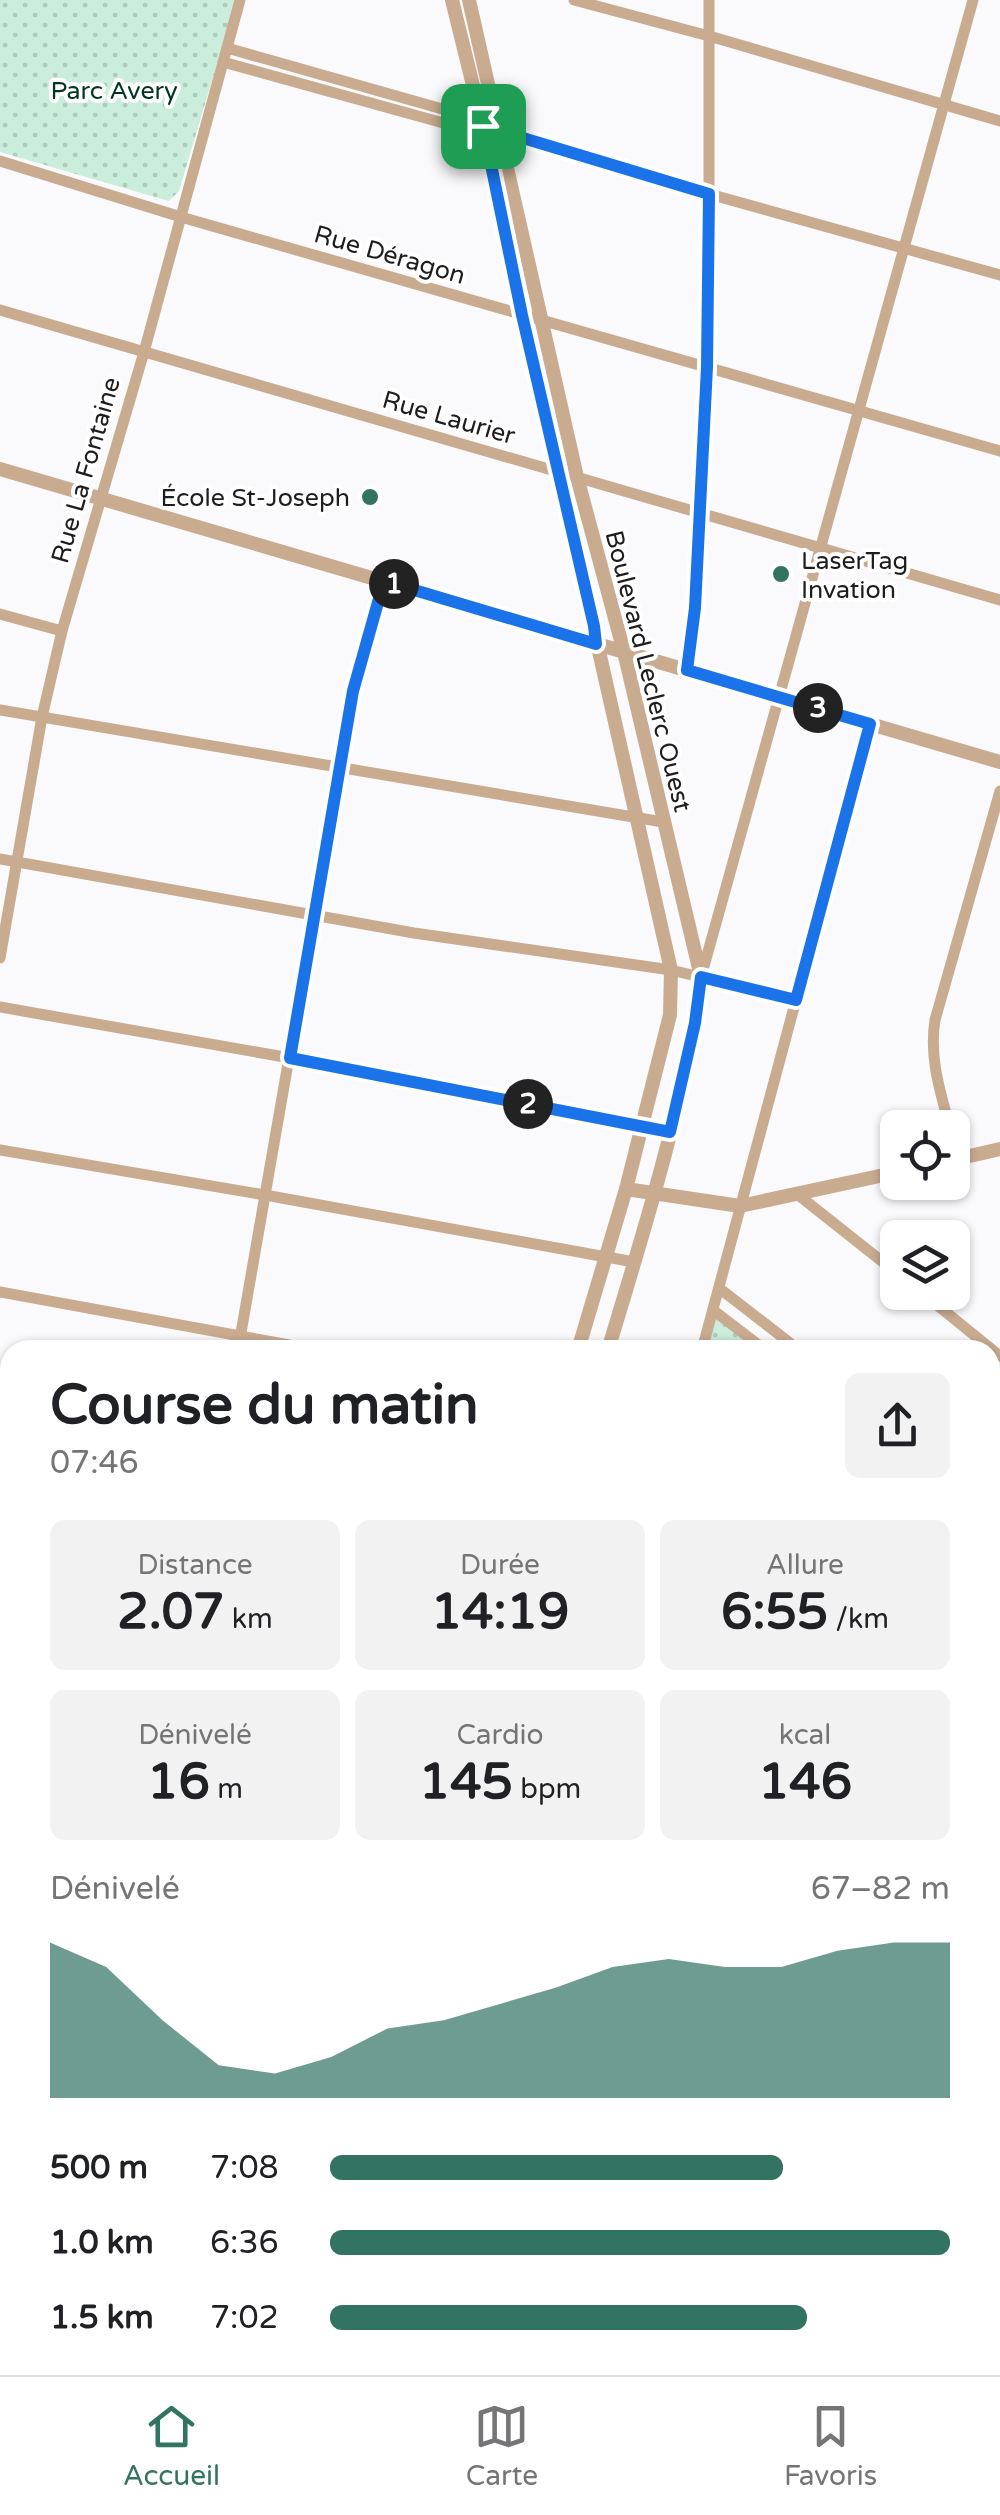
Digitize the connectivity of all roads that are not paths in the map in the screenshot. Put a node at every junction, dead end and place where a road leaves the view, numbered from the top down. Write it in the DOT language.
graph roads {
  1 [pos="240,0"];
  2 [pos="452,0"];
  3 [pos="468,0"];
  4 [pos="574,0"];
  5 [pos="709,0"];
  6 [pos="973,0"];
  7 [pos="709,36"];
  8 [pos="227,48"];
  9 [pos="224,62"];
  10 [pos="944,105"];
  11 [pos="1000,121"];
  12 [pos="491,128"];
  13 [pos="0,161"];
  14 [pos="709,194"];
  15 [pos="180,218"];
  16 [pos="904,247"];
  17 [pos="1000,275"];
  18 [pos="0,310"];
  19 [pos="522,315"];
  20 [pos="541,320"];
  21 [pos="144,352"];
  22 [pos="707,367"];
  23 [pos="858,411"];
  24 [pos="1000,451"];
  25 [pos="0,468"];
  26 [pos="558,472"];
  27 [pos="577,477"];
  28 [pos="100,498"];
  29 [pos="700,513"];
  30 [pos="820,548"];
  31 [pos="384,581"];
  32 [pos="1000,600"];
  33 [pos="0,614"];
  34 [pos="62,631"];
  35 [pos="596,644"];
  36 [pos="624,652"];
  37 [pos="687,670"];
  38 [pos="778,697"];
  39 [pos="0,710"];
  40 [pos="42,718"];
  41 [pos="870,724"];
  42 [pos="1000,762"];
  43 [pos="341,768"];
  44 [pos="1000,791"];
  45 [pos="638,818"];
  46 [pos="663,822"];
  47 [pos="0,859"];
  48 [pos="17,862"];
  49 [pos="315,916"];
  50 [pos="687,918"];
  51 [pos="716,918"];
  52 [pos="0,958"];
  53 [pos="671,970"];
  54 [pos="701,977"];
  55 [pos="796,1000"];
  56 [pos="0,1007"];
  57 [pos="290,1058"];
  58 [pos="945,1110"];
  59 [pos="643,1126"];
  60 [pos="670,1132"];
  61 [pos="0,1150"];
  62 [pos="1000,1150"];
  63 [pos="970,1156"];
  64 [pos="880,1176"];
  65 [pos="626,1189"];
  66 [pos="655,1193"];
  67 [pos="266,1194"];
  68 [pos="797,1194"];
  69 [pos="740,1206"];
  70 [pos="605,1256"];
  71 [pos="880,1260"];
  72 [pos="634,1262"];
  73 [pos="718,1288"];
  74 [pos="0,1292"];
  75 [pos="713,1310"];
  76 [pos="943,1310"];
  77 [pos="221,1340"];
  78 [pos="240,1340"];
  79 [pos="581,1340"];
  80 [pos="611,1340"];
  81 [pos="705,1340"];
  82 [pos="752,1340"];
  83 [pos="786,1340"];
  84 [pos="980,1340"];
  1 -- 8 [label="street, Rue La Fontaine"];
  2 -- 12 [label="street, Boulevard Leclerc Ouest"];
  3 -- 12 [label="street, Boulevard Leclerc Ouest"];
  4 -- 7 [label="street"];
  5 -- 7 [label="street"];
  6 -- 10 [label="street"];
  7 -- 10 [label="street"];
  7 -- 14 [label="street"];
  8 -- 9 [label="street, Rue La Fontaine"];
  8 -- 12 [label="street"];
  9 -- 12 [label="street"];
  9 -- 15 [label="street, Rue La Fontaine"];
  10 -- 11 [label="street"];
  10 -- 16 [label="street"];
  12 -- 14 [label="street"];
  12 -- 19 [label="street, Boulevard Leclerc Ouest"];
  12 -- 20 [label="street, Boulevard Leclerc Ouest"];
  13 -- 15 [label="street, Rue Déragon"];
  14 -- 16 [label="street"];
  14 -- 22 [label="street"];
  15 -- 19 [label="street, Rue Déragon"];
  15 -- 21 [label="street, Rue La Fontaine"];
  16 -- 17 [label="street"];
  16 -- 23 [label="street"];
  18 -- 21 [label="street, Rue Laurier"];
  19 -- 20 [label="street, Rue Déragon"];
  19 -- 26 [label="street, Boulevard Leclerc Ouest"];
  20 -- 22 [label="street, Rue Déragon"];
  20 -- 27 [label="street, Boulevard Leclerc Ouest"];
  21 -- 26 [label="street, Rue Laurier"];
  21 -- 28 [label="street, Rue La Fontaine"];
  22 -- 23 [label="street, Rue Déragon"];
  22 -- 29 [label="street"];
  23 -- 24 [label="street, Rue Déragon"];
  23 -- 30 [label="street"];
  25 -- 28 [label="street"];
  26 -- 27 [label="street, Rue Laurier"];
  26 -- 35 [label="street, Boulevard Leclerc Ouest"];
  27 -- 29 [label="street, Rue Laurier"];
  27 -- 36 [label="street, Boulevard Leclerc Ouest"];
  28 -- 31 [label="street"];
  28 -- 34 [label="street, Rue La Fontaine"];
  29 -- 30 [label="street, Rue Laurier"];
  29 -- 37 [label="street"];
  30 -- 32 [label="street, Rue Laurier"];
  30 -- 38 [label="street"];
  31 -- 35 [label="street"];
  31 -- 43 [label="street"];
  33 -- 34 [label="street"];
  34 -- 40 [label="street, Rue La Fontaine"];
  35 -- 36 [label="street"];
  35 -- 45 [label="street, Boulevard Leclerc Ouest"];
  36 -- 37 [label="street"];
  36 -- 46 [label="street, Boulevard Leclerc Ouest"];
  37 -- 38 [label="street"];
  38 -- 41 [label="street"];
  38 -- 51 [label="street"];
  39 -- 40 [label="street"];
  40 -- 43 [label="street"];
  40 -- 48 [label="street, Rue La Fontaine"];
  41 -- 42 [label="street"];
  41 -- 55 [label="street"];
  43 -- 45 [label="street"];
  43 -- 49 [label="street"];
  44 -- 58 [label="street"];
  45 -- 46 [label="street"];
  45 -- 53 [label="street, Boulevard Leclerc Ouest"];
  46 -- 50 [label="street, Boulevard Leclerc Ouest"];
  47 -- 48 [label="street"];
  48 -- 49 [label="street"];
  48 -- 52 [label="street, Rue La Fontaine"];
  49 -- 53 [label="street"];
  49 -- 57 [label="street"];
  50 -- 51 [label="street"];
  50 -- 54 [label="street, Boulevard Leclerc Ouest"];
  51 -- 54 [label="street"];
  53 -- 54 [label="street"];
  53 -- 59 [label="street, Boulevard Leclerc Ouest"];
  54 -- 55 [label="street"];
  54 -- 60 [label="street, Boulevard Leclerc Ouest"];
  55 -- 69 [label="street"];
  56 -- 57 [label="street"];
  57 -- 59 [label="street"];
  57 -- 67 [label="street"];
  59 -- 60 [label="street"];
  59 -- 65 [label="street, Boulevard Leclerc Ouest"];
  60 -- 66 [label="street, Boulevard Leclerc Ouest"];
  61 -- 67 [label="street"];
  62 -- 63 [label="street"];
  64 -- 68 [label="street"];
  65 -- 66 [label="street"];
  65 -- 70 [label="street, Boulevard Leclerc Ouest"];
  66 -- 69 [label="street"];
  66 -- 72 [label="street, Boulevard Leclerc Ouest"];
  67 -- 70 [label="street"];
  67 -- 78 [label="street"];
  68 -- 69 [label="street"];
  68 -- 71 [label="street"];
  69 -- 73 [label="street"];
  70 -- 72 [label="street"];
  70 -- 79 [label="street, Boulevard Leclerc Ouest"];
  72 -- 80 [label="street, Boulevard Leclerc Ouest"];
  73 -- 75 [label="street"];
  73 -- 83 [label="street"];
  74 -- 77 [label="street"];
  75 -- 81 [label="street"];
  75 -- 82 [label="street"];
  76 -- 84 [label="street"];
}
